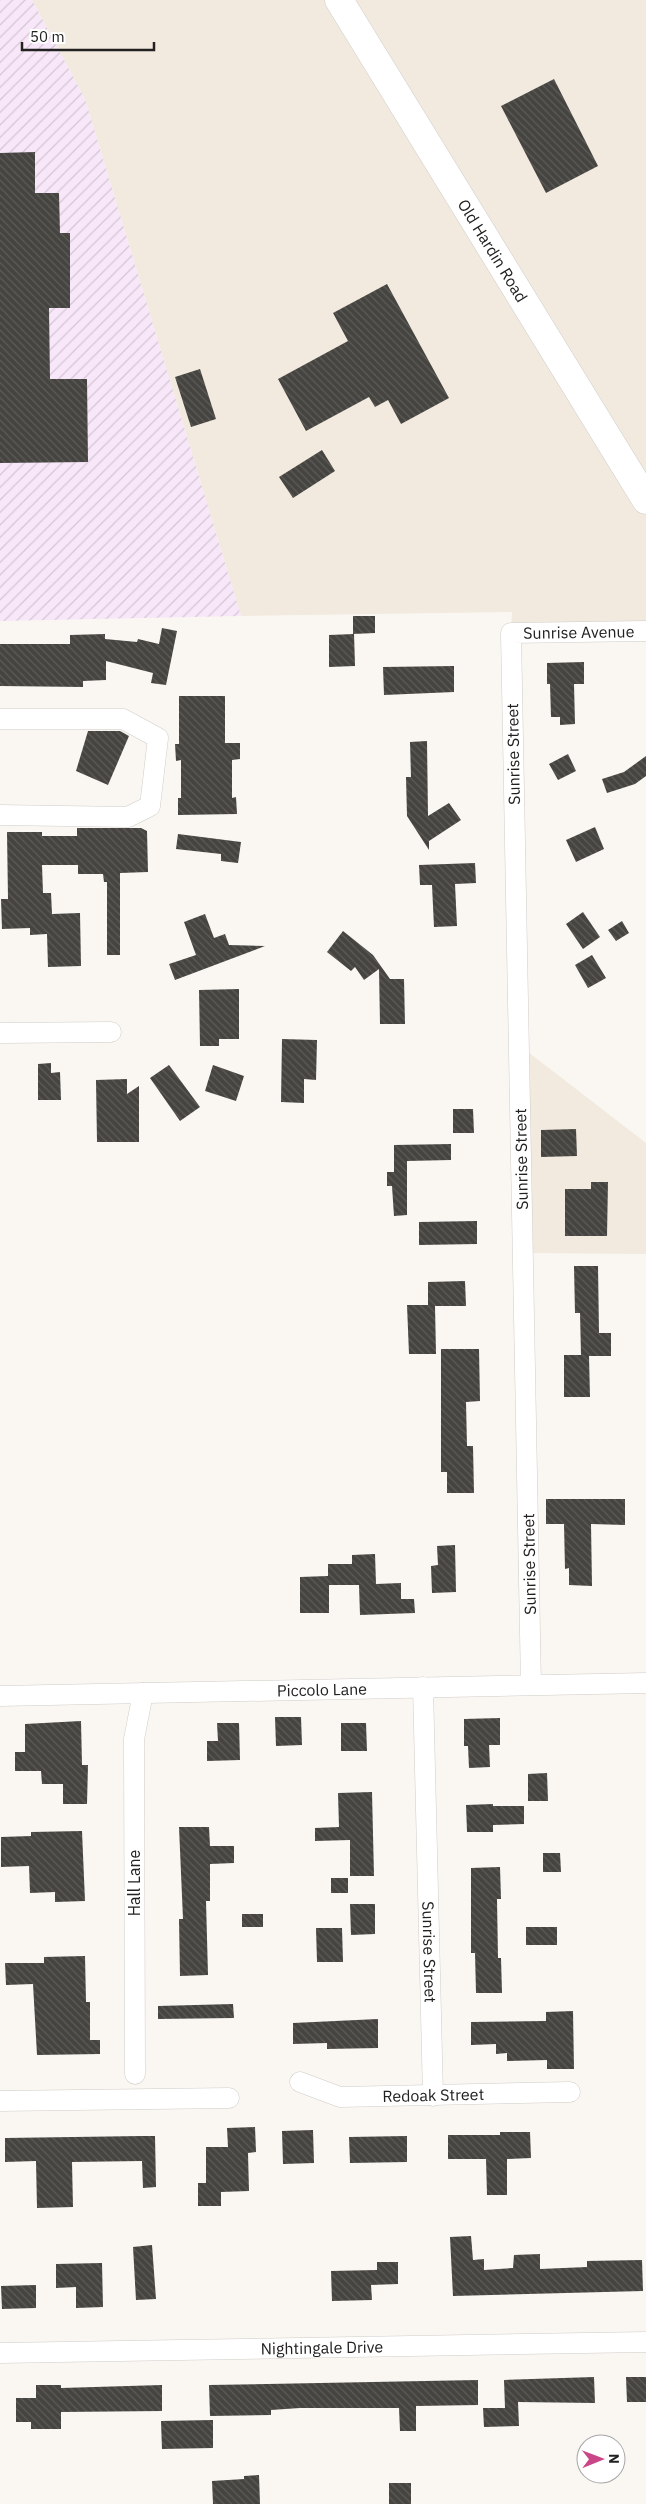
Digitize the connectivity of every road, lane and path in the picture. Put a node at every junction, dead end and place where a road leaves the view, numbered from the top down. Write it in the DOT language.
graph roads {
  1 [pos="339,0"];
  2 [pos="646,500"];
  3 [pos="646,631"];
  4 [pos="511,633"];
  5 [pos="0,719"];
  6 [pos="0,815"];
  7 [pos="110,1032"];
  8 [pos="0,1034"];
  9 [pos="646,1683"];
  10 [pos="531,1685"];
  11 [pos="423,1687"];
  12 [pos="143,1693"];
  13 [pos="0,1696"];
  14 [pos="135,2074"];
  15 [pos="300,2082"];
  16 [pos="570,2092"];
  17 [pos="433,2096"];
  18 [pos="230,2098"];
  19 [pos="0,2101"];
  20 [pos="646,2342"];
  21 [pos="0,2354"];
  1 -- 2 [label="main road, Old Hardin Road"];
  3 -- 4 [label="street, Sunrise Avenue"];
  4 -- 10 [label="street, Sunrise Street"];
  5 -- 6 [label="street"];
  7 -- 8 [label="street"];
  9 -- 10 [label="street, Piccolo Lane"];
  10 -- 11 [label="street, Piccolo Lane"];
  11 -- 12 [label="street, Piccolo Lane"];
  11 -- 17 [label="street, Sunrise Street"];
  12 -- 13 [label="street, Piccolo Lane"];
  12 -- 14 [label="street, Hall Lane"];
  15 -- 17 [label="street, Redoak Street"];
  16 -- 17 [label="street, Redoak Street"];
  18 -- 19 [label="street"];
  20 -- 21 [label="street, Nightingale Drive"];
}
